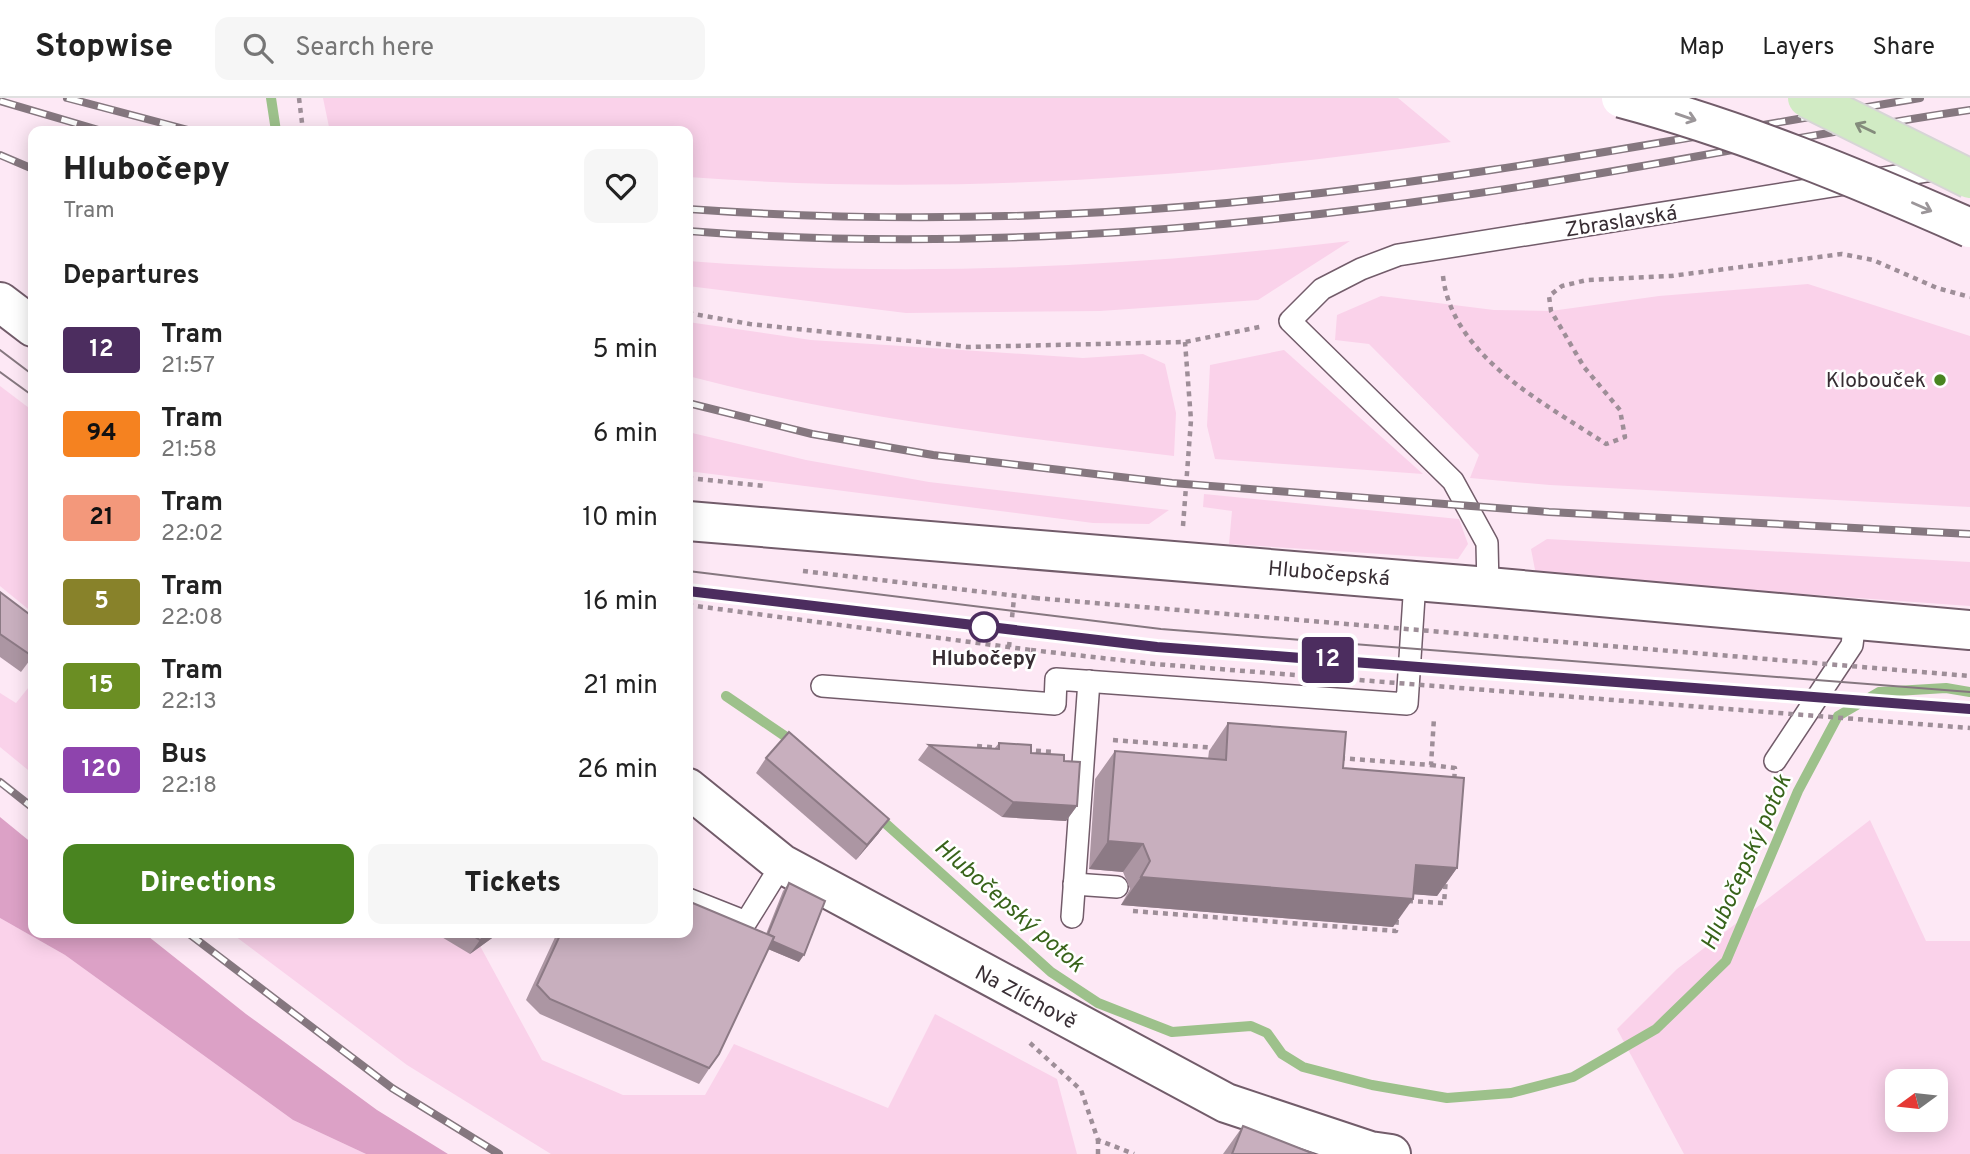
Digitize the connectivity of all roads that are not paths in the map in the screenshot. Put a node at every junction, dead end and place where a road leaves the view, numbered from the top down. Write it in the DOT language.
graph roads {
  1 [pos="1621,98"];
  2 [pos="1807,98"];
  3 [pos="1970,164"];
  4 [pos="1970,179"];
  5 [pos="1970,228"];
  6 [pos="0,302"];
  7 [pos="28,323"];
  8 [pos="693,521"];
  9 [pos="1415,581"];
  10 [pos="1488,587"];
  11 [pos="1856,620"];
  12 [pos="1970,630"];
  13 [pos="1089,681"];
  14 [pos="822,686"];
  15 [pos="1775,761"];
  16 [pos="693,792"];
  17 [pos="782,864"];
  18 [pos="1074,884"];
  19 [pos="1117,887"];
  20 [pos="693,902"];
  21 [pos="1072,911"];
  22 [pos="1391,1154"];
  1 -- 5 [label="street, one-way, bridge"];
  4 -- 2 [label="main road, one-way, bridge"];
  3 -- 10 [label="lane, Zbraslavská"];
  6 -- 7 [label="street"];
  8 -- 9 [label="street, Hlubočepská"];
  9 -- 10 [label="street, Hlubočepská"];
  9 -- 13 [label="lane"];
  10 -- 11 [label="street, Hlubočepská"];
  11 -- 12 [label="street, Hlubočepská"];
  11 -- 15 [label="lane"];
  13 -- 14 [label="lane"];
  13 -- 18 [label="lane"];
  16 -- 17 [label="street, Na Zlíchově"];
  17 -- 20 [label="lane"];
  17 -- 22 [label="street, Na Zlíchově"];
  18 -- 19 [label="lane"];
  18 -- 21 [label="lane"];
}
